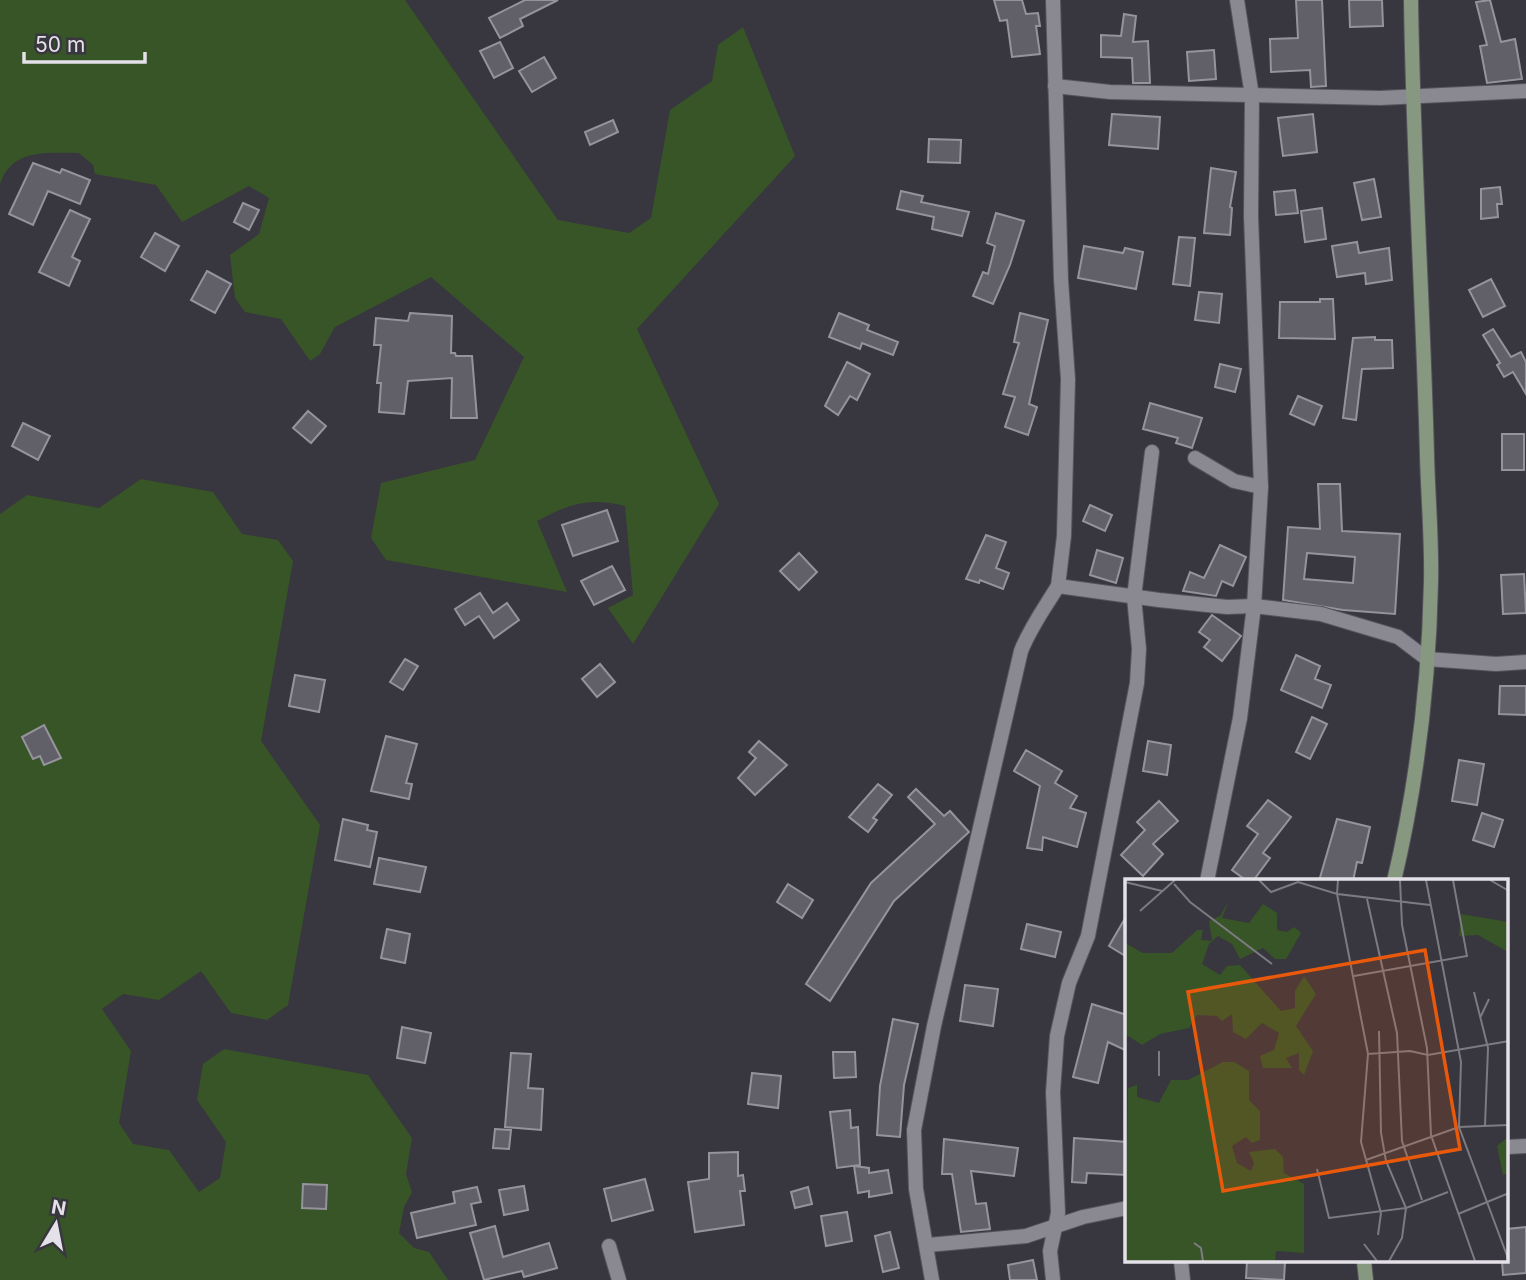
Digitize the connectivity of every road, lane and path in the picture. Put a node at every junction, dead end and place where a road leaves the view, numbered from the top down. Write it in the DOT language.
graph roads {
  1 [pos="1053,0"];
  2 [pos="1237,0"];
  3 [pos="1411,0"];
  4 [pos="1055,86"];
  5 [pos="1526,91"];
  6 [pos="1252,96"];
  7 [pos="1411,97"];
  8 [pos="1152,452"];
  9 [pos="1195,458"];
  10 [pos="1261,487"];
  11 [pos="1058,586"];
  12 [pos="1133,597"];
  13 [pos="1254,606"];
  14 [pos="1427,659"];
  15 [pos="1526,662"];
  16 [pos="1207,879"];
  17 [pos="1394,879"];
  18 [pos="1526,1146"];
  19 [pos="1508,1147"];
  20 [pos="1125,1208"];
  21 [pos="1055,1229"];
  22 [pos="928,1245"];
  23 [pos="609,1246"];
  24 [pos="1181,1262"];
  25 [pos="1364,1262"];
  26 [pos="619,1280"];
  27 [pos="932,1280"];
  28 [pos="1053,1280"];
  29 [pos="1184,1280"];
  30 [pos="1366,1280"];
  1 -- 4 [label="street"];
  2 -- 6 [label="street"];
  3 -- 7 [label="main road"];
  4 -- 6 [label="street"];
  4 -- 11 [label="street"];
  5 -- 7 [label="street"];
  6 -- 7 [label="street"];
  6 -- 10 [label="street"];
  7 -- 14 [label="main road"];
  8 -- 12 [label="street"];
  9 -- 10 [label="street"];
  10 -- 13 [label="street"];
  11 -- 12 [label="street"];
  11 -- 22 [label="street"];
  12 -- 13 [label="street"];
  12 -- 21 [label="street"];
  13 -- 14 [label="street"];
  13 -- 16 [label="street"];
  14 -- 15 [label="street"];
  14 -- 17 [label="main road"];
  18 -- 19 [label="street"];
  20 -- 21 [label="street"];
  21 -- 22 [label="street"];
  21 -- 28 [label="street"];
  22 -- 27 [label="street"];
  23 -- 26 [label="street"];
  24 -- 29 [label="street"];
  25 -- 30 [label="main road"];
}
